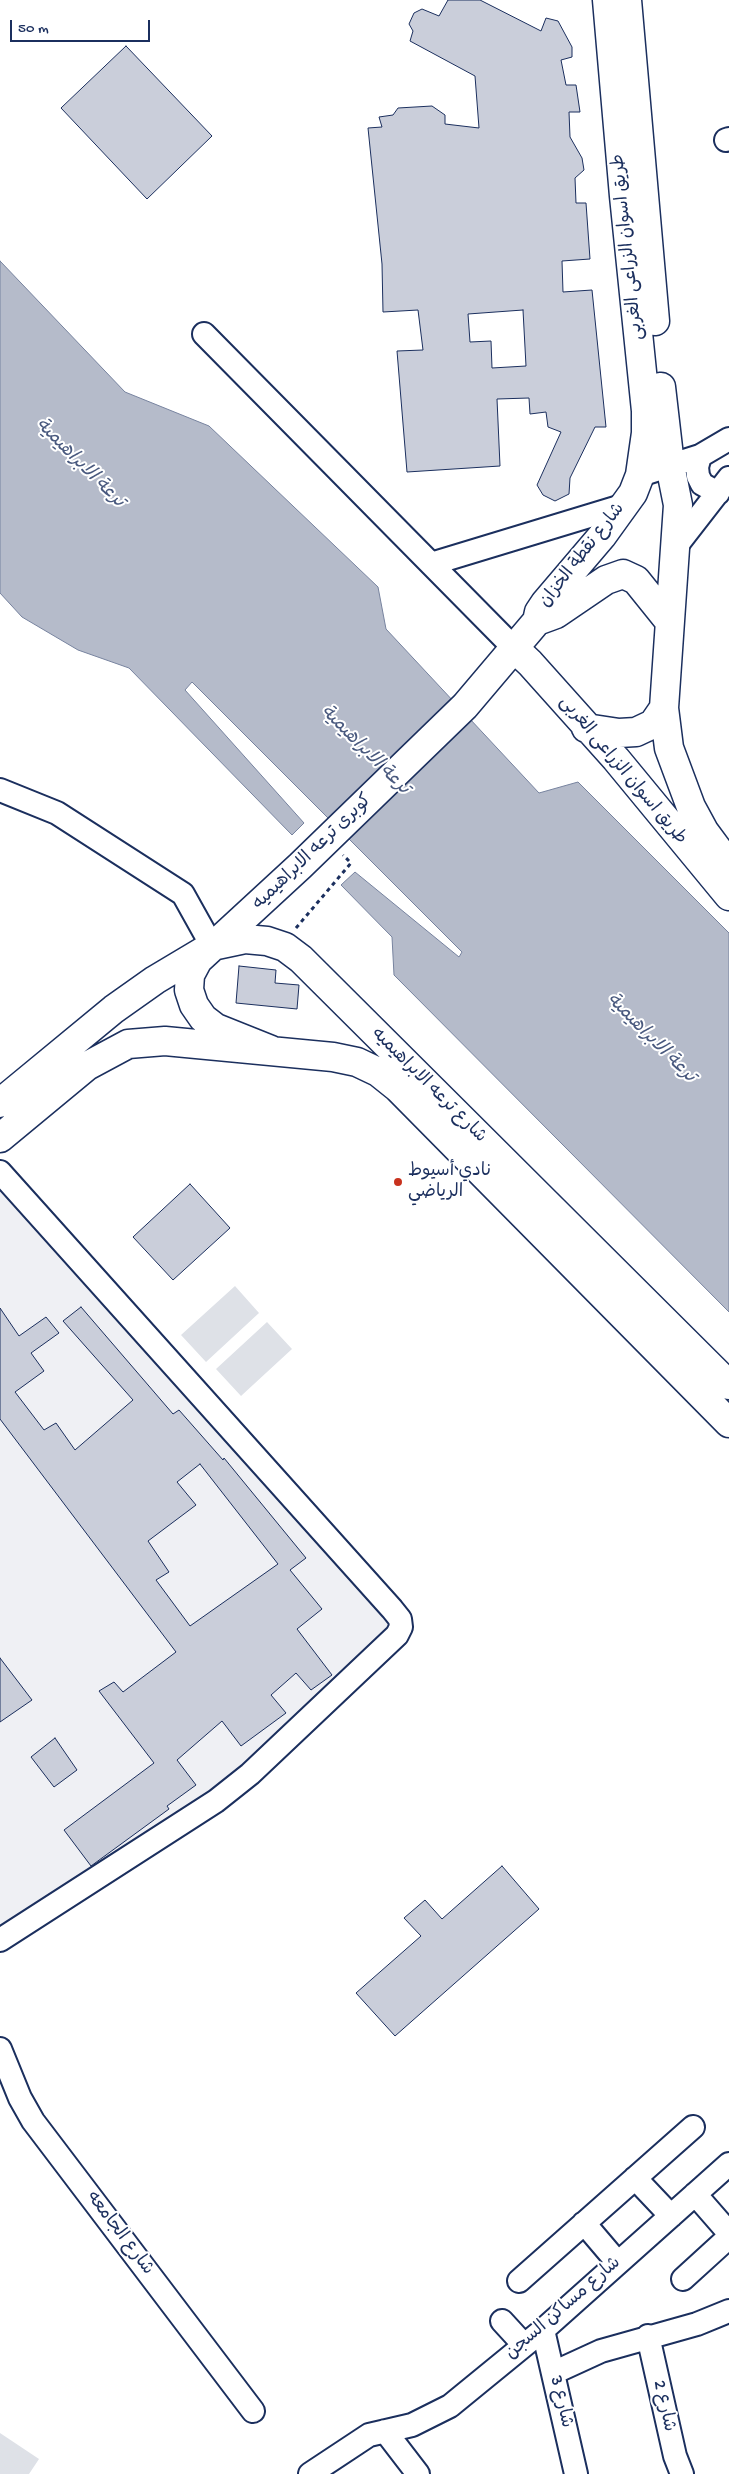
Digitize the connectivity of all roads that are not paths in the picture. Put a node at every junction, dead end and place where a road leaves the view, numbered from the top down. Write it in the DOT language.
graph roads {
  1 [pos="607,0"];
  2 [pos="628,0"];
  3 [pos="204,334"];
  4 [pos="729,439"];
  5 [pos="700,456"];
  6 [pos="670,464"];
  7 [pos="723,486"];
  8 [pos="632,492"];
  9 [pos="677,536"];
  10 [pos="431,564"];
  11 [pos="537,621"];
  12 [pos="669,621"];
  13 [pos="513,647"];
  14 [pos="664,708"];
  15 [pos="586,728"];
  16 [pos="0,790"];
  17 [pos="729,865"];
  18 [pos="729,896"];
  19 [pos="212,946"];
  20 [pos="271,1050"];
  21 [pos="0,1103"];
  22 [pos="0,1138"];
  23 [pos="0,1172"];
  24 [pos="606,1280"];
  25 [pos="729,1385"];
  26 [pos="729,1423"];
  27 [pos="0,1940"];
  28 [pos="0,2049"];
  29 [pos="693,2127"];
  30 [pos="729,2164"];
  31 [pos="635,2178"];
  32 [pos="695,2194"];
  33 [pos="671,2216"];
  34 [pos="584,2223"];
  35 [pos="729,2233"];
  36 [pos="729,2237"];
  37 [pos="618,2263"];
  38 [pos="683,2280"];
  39 [pos="519,2281"];
  40 [pos="729,2311"];
  41 [pos="502,2321"];
  42 [pos="543,2330"];
  43 [pos="648,2336"];
  44 [pos="524,2345"];
  45 [pos="553,2372"];
  46 [pos="253,2411"];
  47 [pos="385,2431"];
  48 [pos="571,2472"];
  49 [pos="310,2474"];
  50 [pos="418,2474"];
  51 [pos="682,2474"];
  1 -- 8 [label="main road, طريق اسوان الزراعى الغربى"];
  2 -- 6 [label="main road, طريق اسوان الزراعى الغربى"];
  3 -- 10 [label="street"];
  4 -- 5 [label="street"];
  5 -- 6 [label="street"];
  5 -- 7 [label="street"];
  6 -- 8 [label="street"];
  6 -- 9 [label="main road, طريق اسوان الزراعى الغربى"];
  7 -- 9 [label="street"];
  8 -- 10 [label="street"];
  8 -- 11 [label="main road, شارع نقطة الخزان"];
  9 -- 12 [label="main road, طريق اسوان الزراعى الغربى"];
  10 -- 13 [label="street"];
  11 -- 12 [label="main road, شارع نقطة الخزان"];
  11 -- 13 [label="main road, شارع نقطة الخزان"];
  12 -- 14 [label="main road, طريق اسوان الزراعى الغربى"];
  13 -- 15 [label="main road, طريق اسوان الزراعى الغربى"];
  13 -- 19 [label="main road, كوبرى ترعه الابراهيميه"];
  14 -- 15 [label="main road"];
  14 -- 17 [label="main road, طريق اسوان الزراعى الغربى"];
  15 -- 18 [label="main road, طريق اسوان الزراعى الغربى"];
  16 -- 19 [label="street"];
  19 -- 20 [label="main road"];
  19 -- 21 [label="main road"];
  19 -- 24 [label="main road, شارع ترعه الابراهيميه"];
  20 -- 22 [label="main road"];
  20 -- 24 [label="main road, شارع ترعه الابراهيميه"];
  23 -- 27 [label="street"];
  24 -- 25 [label="main road, شارع ترعه الابراهيميه"];
  24 -- 26 [label="main road, شارع ترعه الابراهيميه"];
  28 -- 46 [label="street, شارع الجامعه"];
  29 -- 31 [label="street"];
  30 -- 32 [label="street, شارع مساكن السجن"];
  31 -- 33 [label="street"];
  31 -- 34 [label="street"];
  32 -- 33 [label="street, شارع مساكن السجن"];
  32 -- 35 [label="street"];
  33 -- 37 [label="street, شارع مساكن السجن"];
  34 -- 37 [label="street"];
  34 -- 39 [label="street"];
  36 -- 38 [label="street"];
  37 -- 42 [label="street, شارع مساكن السجن"];
  40 -- 43 [label="street"];
  41 -- 44 [label="street"];
  42 -- 44 [label="street, شارع مساكن السجن"];
  42 -- 45 [label="street, شارع 3"];
  43 -- 45 [label="street"];
  43 -- 51 [label="street, شارع 2"];
  44 -- 47 [label="street, شارع مساكن السجن"];
  45 -- 48 [label="street, شارع 3"];
  47 -- 49 [label="street, شارع مساكن السجن"];
  47 -- 50 [label="street"];
}
